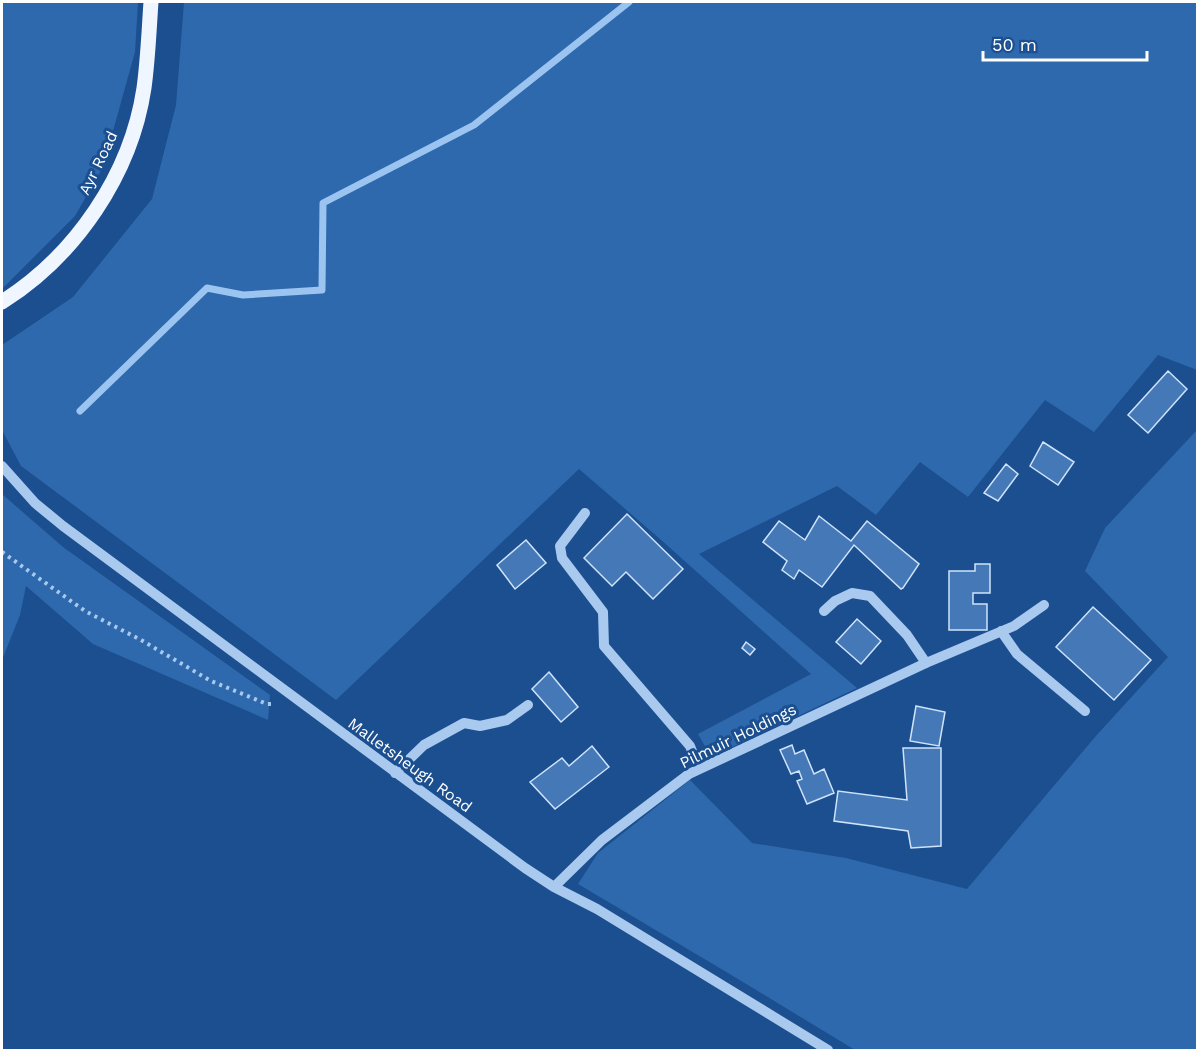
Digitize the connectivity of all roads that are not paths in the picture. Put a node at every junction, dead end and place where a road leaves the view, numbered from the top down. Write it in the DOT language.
graph roads {
  1 [pos="151,2"];
  2 [pos="2,302"];
  3 [pos="2,466"];
  4 [pos="585,513"];
  5 [pos="1044,605"];
  6 [pos="824,611"];
  7 [pos="1000,632"];
  8 [pos="926,663"];
  9 [pos="528,705"];
  10 [pos="1085,711"];
  11 [pos="699,769"];
  12 [pos="395,773"];
  13 [pos="554,887"];
  14 [pos="828,1050"];
  1 -- 2 [label="main road, Ayr Road"];
  3 -- 12 [label="street, Malletsheugh Road"];
  4 -- 11 [label="street"];
  5 -- 7 [label="street, Pilmuir Holdings"];
  6 -- 8 [label="street"];
  7 -- 8 [label="street, Pilmuir Holdings"];
  7 -- 10 [label="street"];
  8 -- 11 [label="street, Pilmuir Holdings"];
  9 -- 12 [label="street"];
  11 -- 13 [label="street, Pilmuir Holdings"];
  12 -- 13 [label="street, Malletsheugh Road"];
  13 -- 14 [label="street, Malletsheugh Road"];
}
